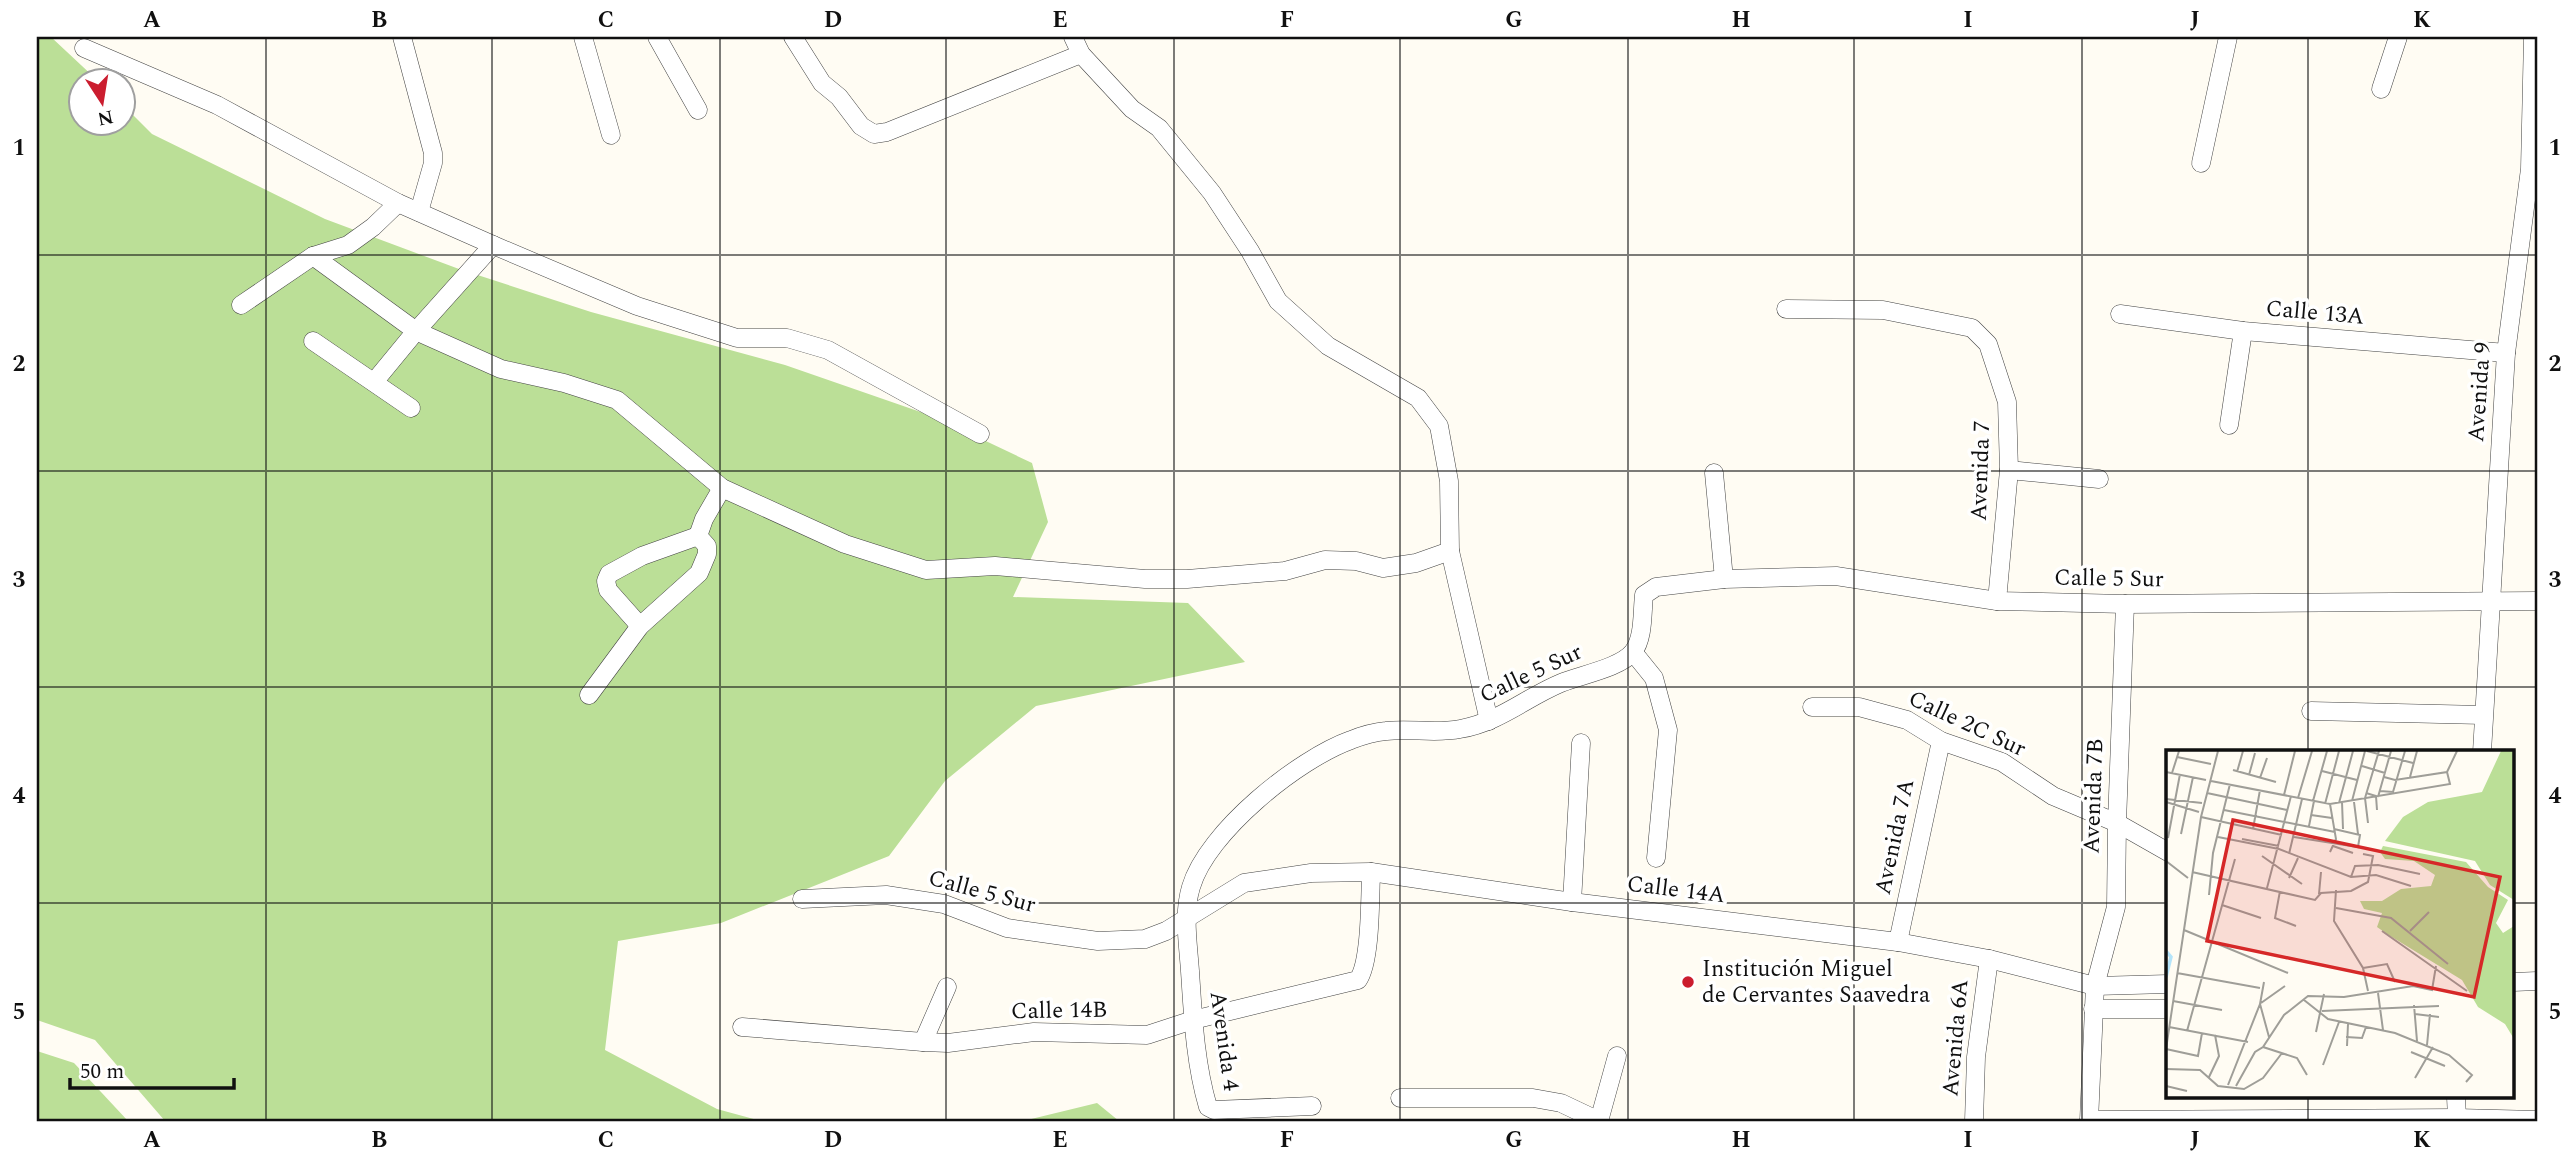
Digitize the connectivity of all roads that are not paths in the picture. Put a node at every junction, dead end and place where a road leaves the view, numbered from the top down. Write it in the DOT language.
graph roads {
  1 [pos="402,37"];
  2 [pos="583,37"];
  3 [pos="657,37"];
  4 [pos="793,37"];
  5 [pos="1073,37"];
  6 [pos="2228,37"];
  7 [pos="2398,37"];
  8 [pos="2533,37"];
  9 [pos="84,48"];
  10 [pos="1081,54"];
  11 [pos="2381,89"];
  12 [pos="698,110"];
  13 [pos="611,135"];
  14 [pos="2201,163"];
  15 [pos="398,203"];
  16 [pos="419,212"];
  17 [pos="493,245"];
  18 [pos="313,256"];
  19 [pos="241,305"];
  20 [pos="1786,309"];
  21 [pos="2120,314"];
  22 [pos="416,331"];
  23 [pos="2243,331"];
  24 [pos="313,341"];
  25 [pos="2506,353"];
  26 [pos="374,382"];
  27 [pos="411,408"];
  28 [pos="2229,425"];
  29 [pos="980,434"];
  30 [pos="2009,470"];
  31 [pos="1714,473"];
  32 [pos="2099,479"];
  33 [pos="722,488"];
  34 [pos="698,536"];
  35 [pos="1450,551"];
  36 [pos="1724,579"];
  37 [pos="1997,601"];
  38 [pos="2537,601"];
  39 [pos="2492,602"];
  40 [pos="2125,604"];
  41 [pos="640,626"];
  42 [pos="1633,652"];
  43 [pos="589,695"];
  44 [pos="1812,706"];
  45 [pos="2311,711"];
  46 [pos="2483,715"];
  47 [pos="1489,721"];
  48 [pos="1941,741"];
  49 [pos="1581,743"];
  50 [pos="2482,750"];
  51 [pos="2117,823"];
  52 [pos="2166,851"];
  53 [pos="1656,858"];
  54 [pos="1371,872"];
  55 [pos="802,899"];
  56 [pos="1572,902"];
  57 [pos="1186,919"];
  58 [pos="1898,942"];
  59 [pos="1989,959"];
  60 [pos="2537,981"];
  61 [pos="2514,982"];
  62 [pos="2166,984"];
  63 [pos="947,986"];
  64 [pos="2095,986"];
  65 [pos="2093,1009"];
  66 [pos="2166,1009"];
  67 [pos="1193,1020"];
  68 [pos="742,1027"];
  69 [pos="923,1042"];
  70 [pos="1617,1056"];
  71 [pos="1400,1098"];
  72 [pos="2456,1098"];
  73 [pos="1312,1106"];
  74 [pos="2457,1118"];
  75 [pos="1599,1121"];
  76 [pos="1974,1121"];
  77 [pos="2089,1121"];
  78 [pos="2370,1121"];
  79 [pos="2537,1121"];
  1 -- 16 [label="street"];
  2 -- 13 [label="street"];
  3 -- 12 [label="street"];
  4 -- 10 [label="street"];
  5 -- 10 [label="street"];
  6 -- 14 [label="street"];
  7 -- 11 [label="street"];
  8 -- 25 [label="street, Avenida 9"];
  9 -- 15 [label="street"];
  10 -- 35 [label="street"];
  15 -- 16 [label="street"];
  15 -- 18 [label="street"];
  16 -- 17 [label="street"];
  17 -- 22 [label="street"];
  17 -- 29 [label="street"];
  18 -- 19 [label="street"];
  18 -- 22 [label="street"];
  20 -- 30 [label="street, Avenida 7"];
  21 -- 23 [label="street, Calle 13A"];
  22 -- 26 [label="street"];
  22 -- 33 [label="street"];
  23 -- 25 [label="street, Calle 13A"];
  23 -- 28 [label="street"];
  24 -- 26 [label="street"];
  25 -- 39 [label="street, Avenida 9"];
  26 -- 27 [label="street"];
  30 -- 32 [label="street"];
  30 -- 37 [label="street, Avenida 7"];
  31 -- 36 [label="street"];
  33 -- 34 [label="street"];
  33 -- 35 [label="street"];
  34 -- 41 [label="street"];
  34 -- 41 [label="street"];
  35 -- 47 [label="street"];
  36 -- 37 [label="street, Calle 5 Sur"];
  36 -- 42 [label="street, Calle 5 Sur"];
  37 -- 40 [label="street, Calle 5 Sur"];
  38 -- 39 [label="street, Calle 5 Sur"];
  39 -- 40 [label="street, Calle 5 Sur"];
  39 -- 46 [label="street, Avenida 9"];
  40 -- 51 [label="street, Avenida 7B"];
  41 -- 43 [label="street"];
  42 -- 47 [label="street, Calle 5 Sur"];
  42 -- 53 [label="street"];
  44 -- 48 [label="street, Calle 2C Sur"];
  45 -- 46 [label="street"];
  46 -- 50 [label="street, Avenida 9"];
  47 -- 57 [label="street, Calle 5 Sur"];
  48 -- 51 [label="street, Calle 2C Sur"];
  48 -- 58 [label="street, Avenida 7A"];
  49 -- 56 [label="street"];
  51 -- 52 [label="street, Calle 2C Sur"];
  51 -- 64 [label="street, Avenida 7B"];
  54 -- 56 [label="street, Calle 14A"];
  54 -- 57 [label="street, Calle 14A"];
  54 -- 67 [label="street, Calle 14B"];
  55 -- 57 [label="street, Calle 5 Sur"];
  56 -- 58 [label="street, Calle 14A"];
  57 -- 67 [label="street, Avenida 4"];
  58 -- 59 [label="street, Calle 14A"];
  59 -- 64 [label="street, Calle 14A"];
  59 -- 76 [label="street, Avenida 6A"];
  60 -- 61 [label="street"];
  62 -- 64 [label="street, Calle 14A"];
  63 -- 69 [label="street"];
  64 -- 65 [label="street"];
  65 -- 66 [label="street"];
  65 -- 77 [label="street"];
  67 -- 69 [label="street, Calle 14B"];
  67 -- 73 [label="street, Avenida 4"];
  68 -- 69 [label="street, Calle 14B"];
  70 -- 75 [label="street"];
  71 -- 75 [label="street"];
  72 -- 74 [label="street"];
  74 -- 78 [label="street"];
  74 -- 79 [label="street"];
  77 -- 78 [label="street"];
}
